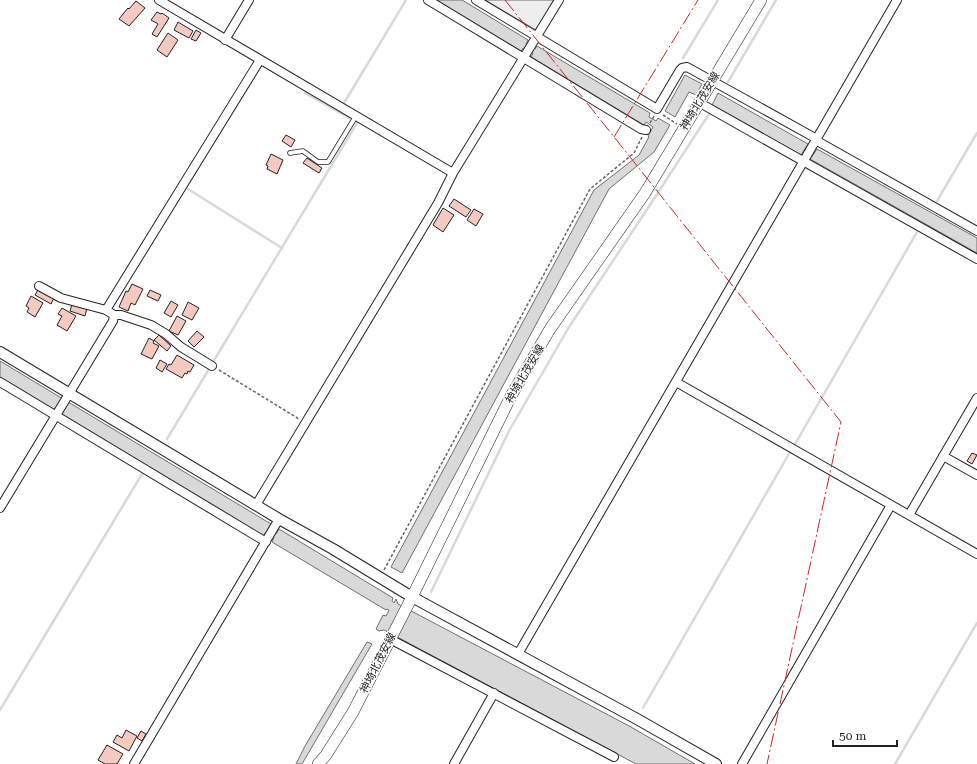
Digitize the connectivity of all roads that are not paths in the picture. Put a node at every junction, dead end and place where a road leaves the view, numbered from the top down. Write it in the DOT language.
graph roads {
  1 [pos="158,0"];
  2 [pos="249,0"];
  3 [pos="428,0"];
  4 [pos="476,0"];
  5 [pos="559,0"];
  6 [pos="760,0"];
  7 [pos="897,0"];
  8 [pos="537,36"];
  9 [pos="225,40"];
  10 [pos="528,52"];
  11 [pos="260,60"];
  12 [pos="712,81"];
  13 [pos="700,103"];
  14 [pos="356,116"];
  15 [pos="648,127"];
  16 [pos="817,139"];
  17 [pos="290,153"];
  18 [pos="804,162"];
  19 [pos="453,173"];
  20 [pos="977,231"];
  21 [pos="977,258"];
  22 [pos="39,286"];
  23 [pos="106,310"];
  24 [pos="114,315"];
  25 [pos="0,352"];
  26 [pos="212,366"];
  27 [pos="0,382"];
  28 [pos="676,382"];
  29 [pos="68,396"];
  30 [pos="977,398"];
  31 [pos="56,414"];
  32 [pos="943,456"];
  33 [pos="977,475"];
  34 [pos="256,505"];
  35 [pos="891,505"];
  36 [pos="0,508"];
  37 [pos="909,515"];
  38 [pos="279,520"];
  39 [pos="269,536"];
  40 [pos="977,554"];
  41 [pos="410,600"];
  42 [pos="390,639"];
  43 [pos="518,654"];
  44 [pos="494,693"];
  45 [pos="614,757"];
  46 [pos="134,764"];
  47 [pos="318,764"];
  48 [pos="454,764"];
  49 [pos="716,764"];
  50 [pos="742,764"];
  1 -- 9 [label="street"];
  2 -- 9 [label="street"];
  3 -- 10 [label="street"];
  4 -- 8 [label="street"];
  5 -- 8 [label="street"];
  6 -- 12 [label="main road, 神埼北茂安線"];
  7 -- 16 [label="street"];
  8 -- 10 [label="street"];
  8 -- 12 [label="street"];
  9 -- 11 [label="street"];
  10 -- 15 [label="street"];
  10 -- 19 [label="street"];
  11 -- 14 [label="street"];
  11 -- 23 [label="street"];
  12 -- 13 [label="main road, 神埼北茂安線"];
  12 -- 16 [label="street"];
  13 -- 18 [label="street"];
  13 -- 41 [label="main road, 神埼北茂安線"];
  14 -- 17 [label="lane"];
  14 -- 19 [label="street"];
  16 -- 18 [label="street"];
  16 -- 20 [label="street"];
  18 -- 21 [label="street"];
  18 -- 28 [label="street"];
  19 -- 34 [label="street"];
  22 -- 23 [label="street"];
  23 -- 24 [label="street"];
  24 -- 26 [label="street"];
  24 -- 29 [label="street"];
  25 -- 29 [label="street"];
  27 -- 31 [label="street"];
  28 -- 35 [label="street"];
  28 -- 43 [label="street"];
  29 -- 31 [label="street"];
  29 -- 34 [label="street"];
  30 -- 32 [label="street"];
  31 -- 36 [label="street"];
  31 -- 39 [label="street"];
  32 -- 33 [label="street"];
  32 -- 37 [label="street"];
  34 -- 38 [label="street"];
  35 -- 37 [label="street"];
  35 -- 50 [label="street"];
  37 -- 40 [label="street"];
  38 -- 39 [label="street"];
  38 -- 41 [label="street"];
  39 -- 46 [label="street"];
  41 -- 42 [label="main road, 神埼北茂安線"];
  41 -- 43 [label="street"];
  42 -- 44 [label="street"];
  42 -- 47 [label="main road, 神埼北茂安線"];
  43 -- 49 [label="street"];
  44 -- 45 [label="street"];
  44 -- 48 [label="street"];
}
